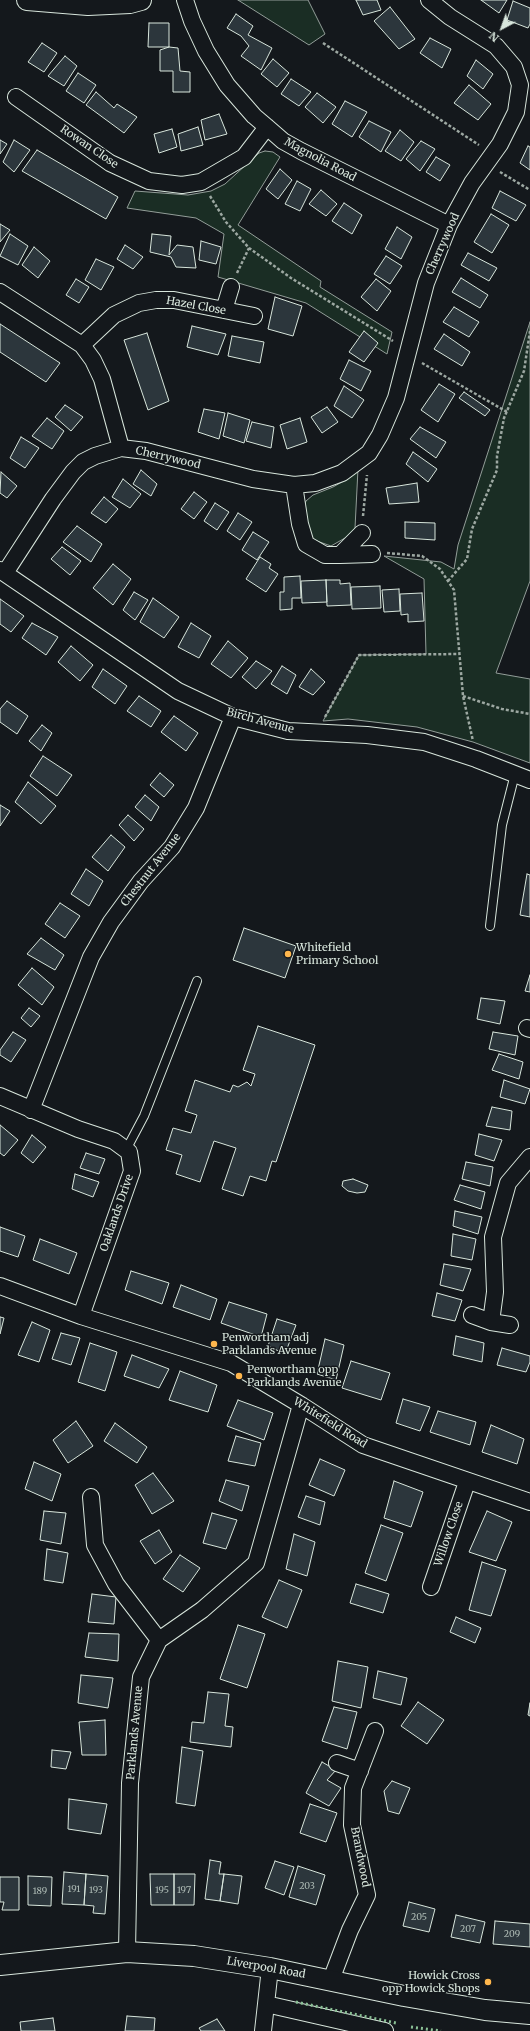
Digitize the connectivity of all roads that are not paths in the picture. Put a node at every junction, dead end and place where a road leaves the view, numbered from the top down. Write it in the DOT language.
graph roads {
  1 [pos="27,0"];
  2 [pos="141,0"];
  3 [pos="185,0"];
  4 [pos="429,0"];
  5 [pos="16,97"];
  6 [pos="266,127"];
  7 [pos="449,225"];
  8 [pos="231,287"];
  9 [pos="0,292"];
  10 [pos="224,310"];
  11 [pos="254,316"];
  12 [pos="82,345"];
  13 [pos="121,448"];
  14 [pos="294,486"];
  15 [pos="362,533"];
  16 [pos="372,554"];
  17 [pos="340,555"];
  18 [pos="3,572"];
  19 [pos="233,717"];
  20 [pos="515,774"];
  21 [pos="530,780"];
  22 [pos="490,926"];
  23 [pos="197,981"];
  24 [pos="0,1096"];
  25 [pos="31,1110"];
  26 [pos="126,1150"];
  27 [pos="530,1157"];
  28 [pos="0,1286"];
  29 [pos="472,1315"];
  30 [pos="81,1316"];
  31 [pos="491,1322"];
  32 [pos="510,1325"];
  33 [pos="301,1405"];
  34 [pos="467,1482"];
  35 [pos="91,1497"];
  36 [pos="530,1502"];
  37 [pos="431,1587"];
  38 [pos="159,1640"];
  39 [pos="376,1731"];
  40 [pos="337,1763"];
  41 [pos="360,1771"];
  42 [pos="127,1952"];
  43 [pos="0,1964"];
  44 [pos="270,1968"];
  45 [pos="331,1980"];
  46 [pos="266,2004"];
  47 [pos="530,2014"];
  48 [pos="263,2031"];
  49 [pos="385,2031"];
  1 -- 2 [label="street"];
  3 -- 6 [label="street, Magnolia Road"];
  4 -- 7 [label="street, Cherrywood"];
  5 -- 6 [label="street, Rowan Close"];
  6 -- 7 [label="street, Magnolia Road"];
  7 -- 14 [label="street, Cherrywood"];
  8 -- 10 [label="street"];
  9 -- 12 [label="street"];
  10 -- 11 [label="street, Hazel Close"];
  10 -- 12 [label="street, Hazel Close"];
  12 -- 13 [label="street"];
  13 -- 14 [label="street, Cherrywood"];
  13 -- 18 [label="street, Cherrywood"];
  14 -- 17 [label="street"];
  15 -- 17 [label="street"];
  16 -- 17 [label="street"];
  18 -- 19 [label="street, Birch Avenue"];
  19 -- 20 [label="street, Birch Avenue"];
  19 -- 25 [label="street, Chestnut Avenue"];
  20 -- 21 [label="street, Birch Avenue"];
  20 -- 22 [label="lane"];
  23 -- 26 [label="lane"];
  24 -- 25 [label="street"];
  25 -- 26 [label="street"];
  26 -- 30 [label="street, Oaklands Drive"];
  27 -- 31 [label="street"];
  28 -- 30 [label="street, Whitefield Road"];
  29 -- 31 [label="street"];
  30 -- 33 [label="street, Whitefield Road"];
  31 -- 32 [label="street"];
  33 -- 34 [label="street, Whitefield Road"];
  33 -- 38 [label="street, Parklands Avenue"];
  34 -- 36 [label="street, Whitefield Road"];
  34 -- 37 [label="street, Willow Close"];
  35 -- 38 [label="street"];
  38 -- 42 [label="street, Parklands Avenue"];
  39 -- 41 [label="street, Brandwood"];
  40 -- 41 [label="street"];
  41 -- 45 [label="street, Brandwood"];
  42 -- 43 [label="street, Liverpool Road"];
  42 -- 44 [label="street, Liverpool Road"];
  44 -- 45 [label="street, Liverpool Road"];
  44 -- 46 [label="street"];
  45 -- 47 [label="street, Liverpool Road"];
  46 -- 48 [label="street"];
  46 -- 49 [label="street"];
}
